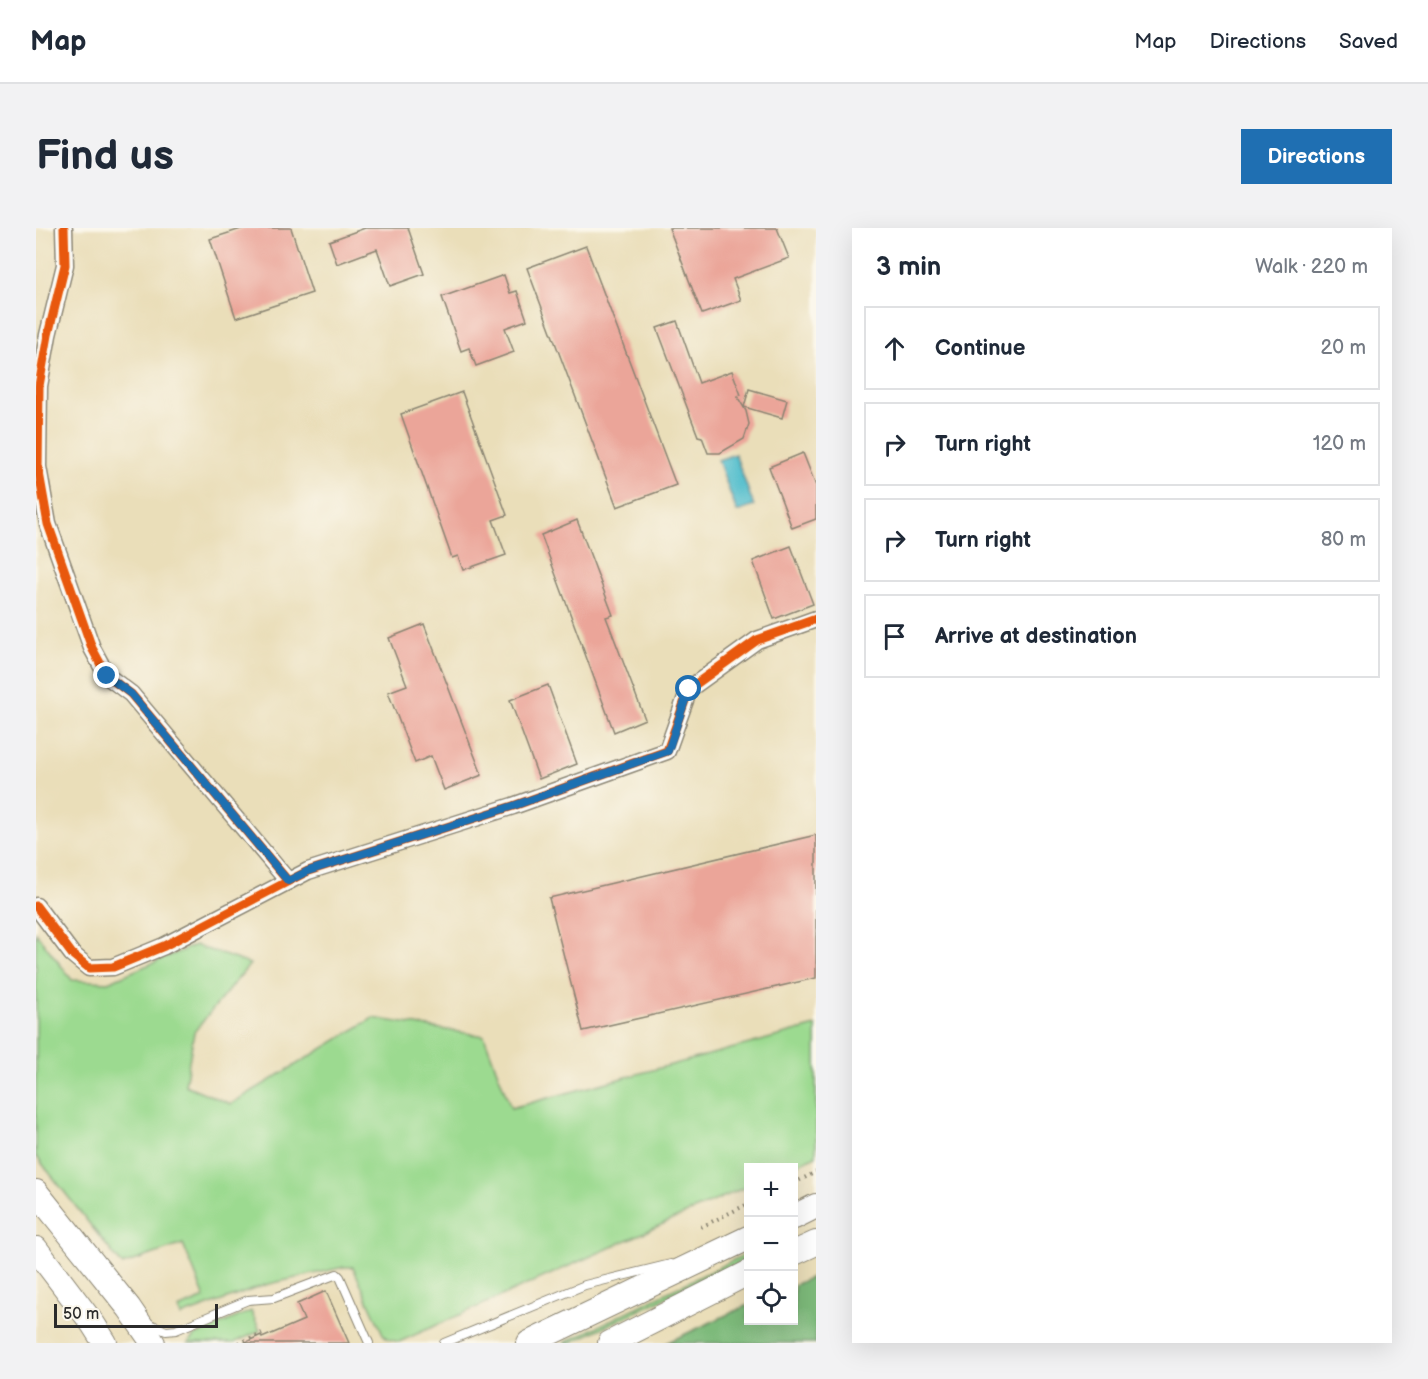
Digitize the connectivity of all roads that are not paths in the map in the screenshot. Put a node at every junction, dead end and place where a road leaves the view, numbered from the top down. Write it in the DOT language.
graph roads {
  1 [pos="64,228"];
  2 [pos="816,619"];
  3 [pos="288,881"];
  4 [pos="36,906"];
  5 [pos="36,1192"];
  6 [pos="816,1206"];
  7 [pos="798,1215"];
  8 [pos="744,1240"];
  9 [pos="816,1243"];
  10 [pos="36,1249"];
  11 [pos="798,1251"];
  12 [pos="718,1252"];
  13 [pos="744,1275"];
  14 [pos="129,1308"];
  15 [pos="105,1343"];
  16 [pos="153,1343"];
  17 [pos="369,1343"];
  18 [pos="444,1343"];
  19 [pos="529,1343"];
  20 [pos="610,1343"];
  1 -- 3 [label="street"];
  2 -- 3 [label="street"];
  3 -- 4 [label="street"];
  5 -- 14 [label="street"];
  6 -- 7 [label="street"];
  8 -- 12 [label="street"];
  9 -- 11 [label="street"];
  10 -- 15 [label="street"];
  12 -- 18 [label="lane"];
  12 -- 19 [label="street"];
  13 -- 20 [label="street"];
  14 -- 16 [label="street"];
  14 -- 17 [label="lane"];
}
